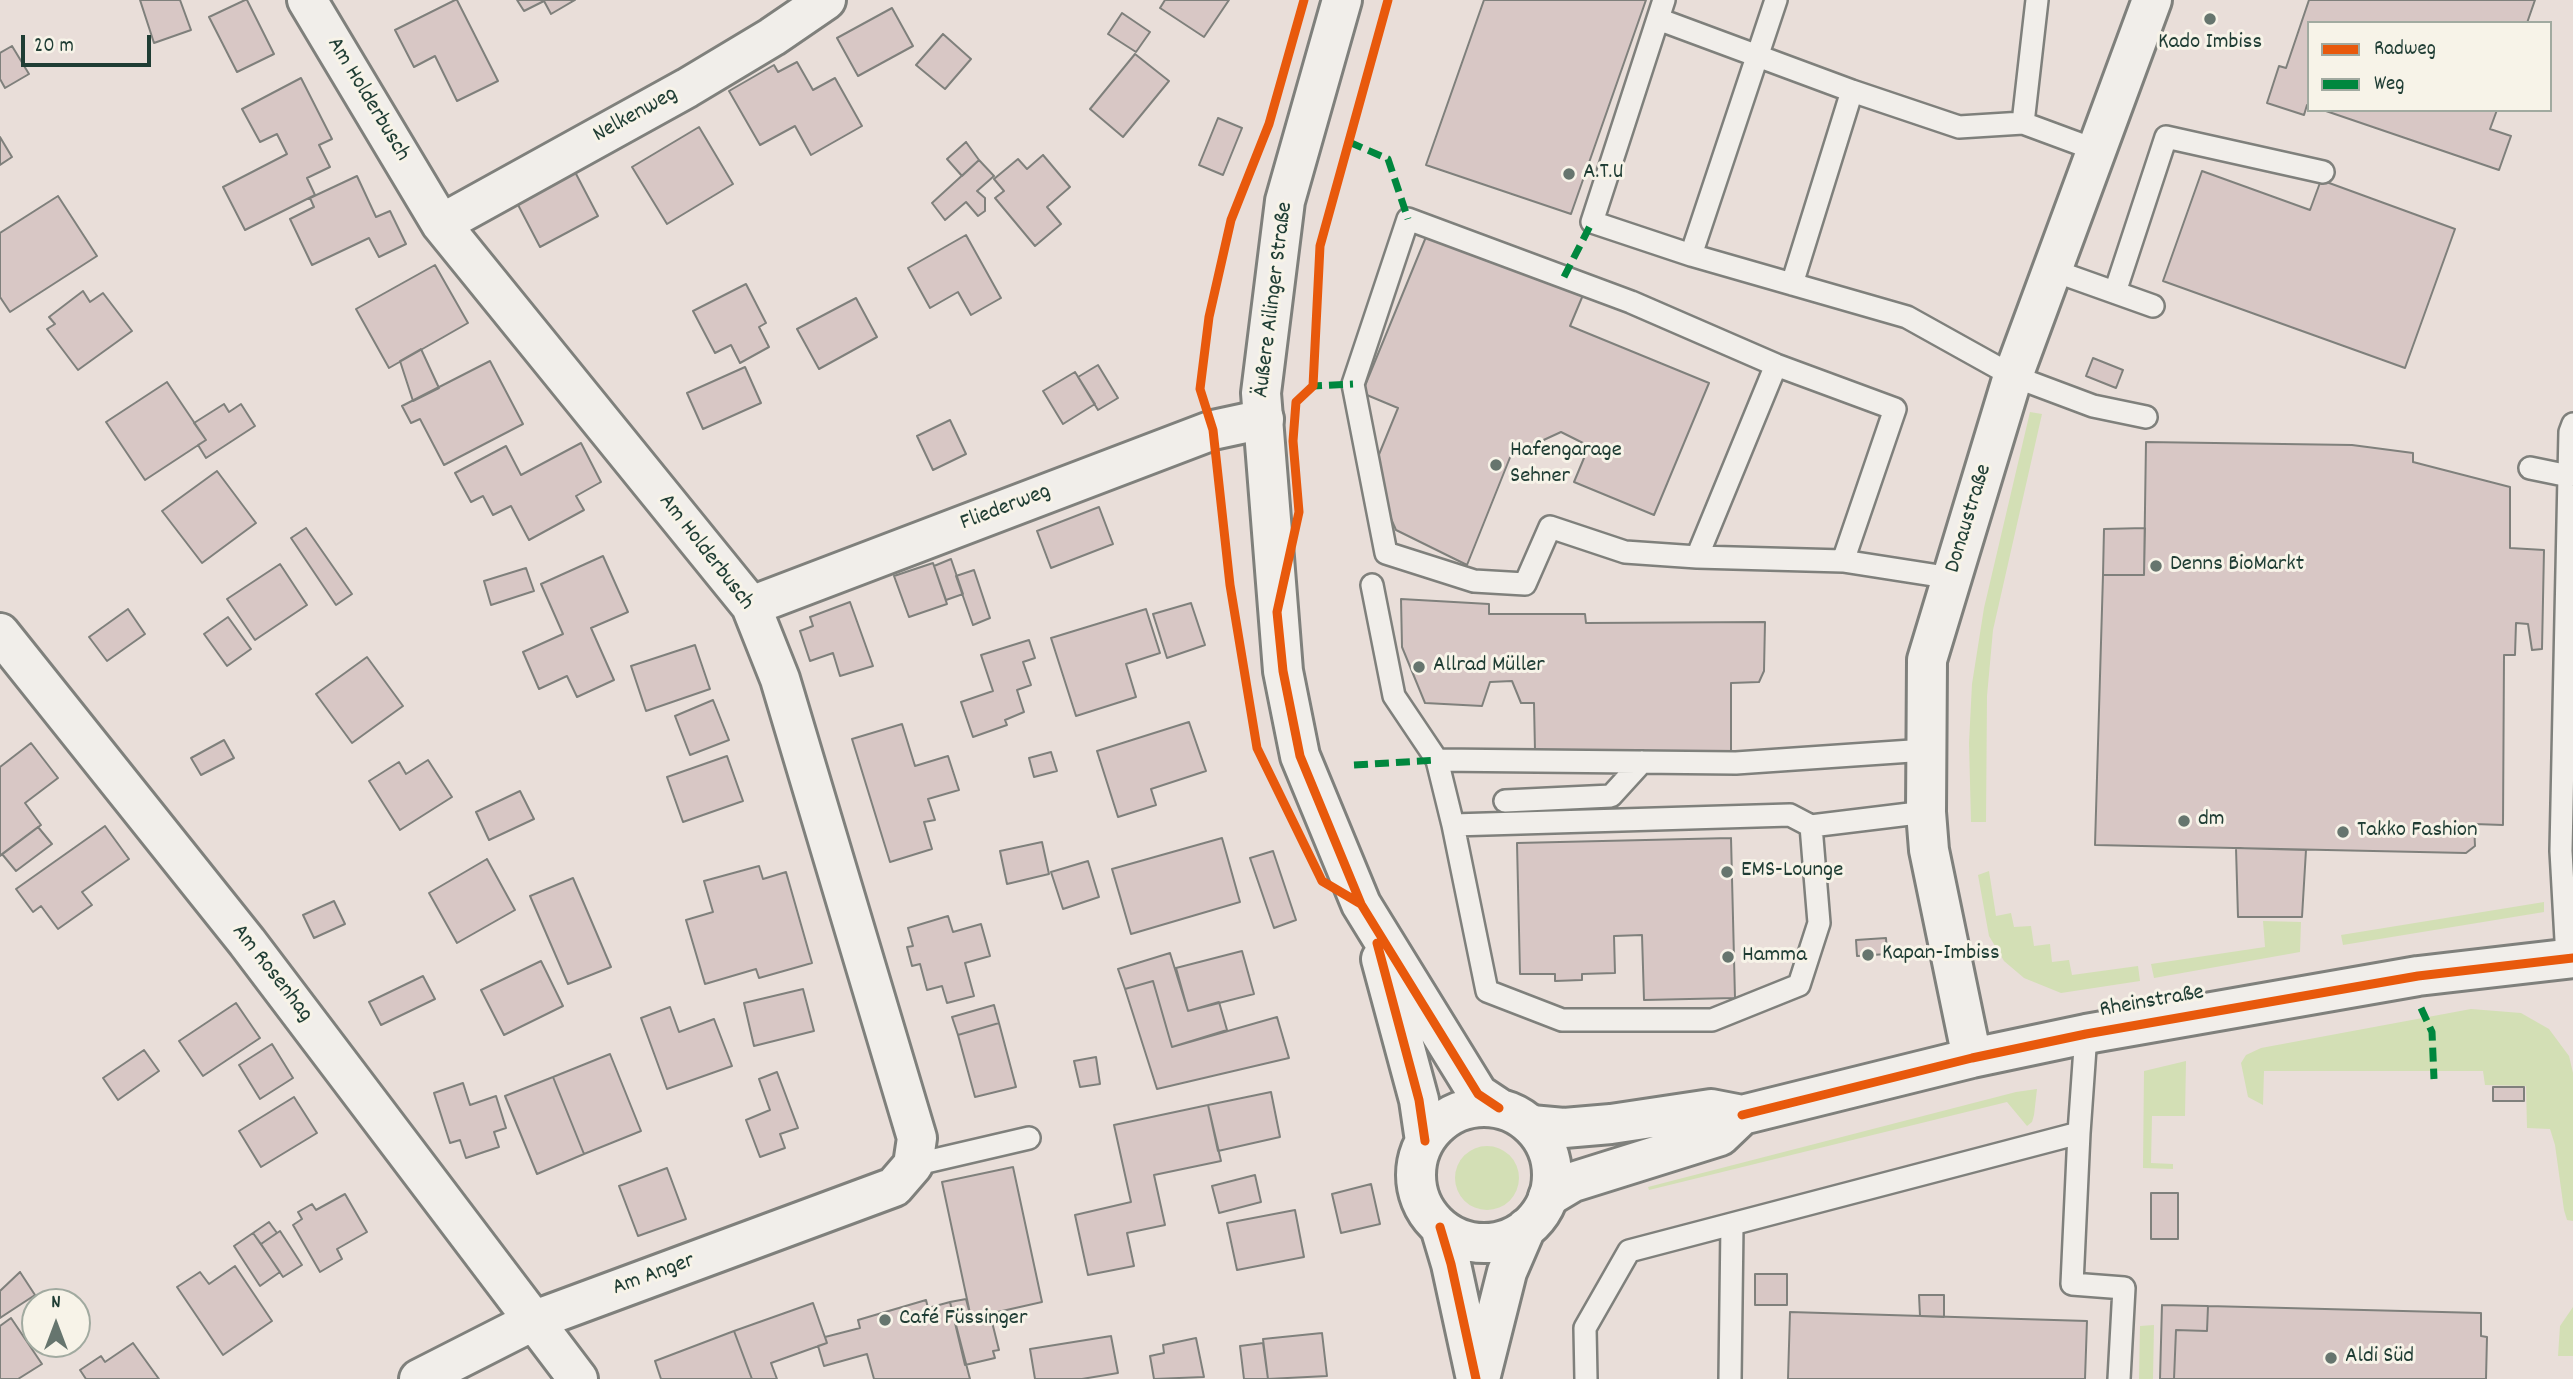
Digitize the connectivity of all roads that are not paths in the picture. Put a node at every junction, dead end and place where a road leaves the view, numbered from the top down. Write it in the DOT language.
graph roads {
  1 [pos="307,0"];
  2 [pos="826,0"];
  3 [pos="1342,0"];
  4 [pos="1776,0"];
  5 [pos="2036,0"];
  6 [pos="2152,0"];
  7 [pos="1661,9"];
  8 [pos="1757,55"];
  9 [pos="1853,91"];
  10 [pos="2023,123"];
  11 [pos="2096,150"];
  12 [pos="2323,172"];
  13 [pos="441,224"];
  14 [pos="1691,255"];
  15 [pos="2052,270"];
  16 [pos="1792,284"];
  17 [pos="2115,292"];
  18 [pos="2153,306"];
  19 [pos="1776,365"];
  20 [pos="2013,376"];
  21 [pos="2146,417"];
  22 [pos="1264,419"];
  23 [pos="2573,424"];
  24 [pos="2530,468"];
  25 [pos="2569,476"];
  26 [pos="1698,557"];
  27 [pos="1843,561"];
  28 [pos="1952,578"];
  29 [pos="1372,585"];
  30 [pos="751,606"];
  31 [pos="0,633"];
  32 [pos="1926,750"];
  33 [pos="1437,760"];
  34 [pos="1643,762"];
  35 [pos="1505,801"];
  36 [pos="1926,812"];
  37 [pos="1453,825"];
  38 [pos="1811,826"];
  39 [pos="1373,926"];
  40 [pos="2570,958"];
  41 [pos="2086,1034"];
  42 [pos="1972,1058"];
  43 [pos="1742,1115"];
  44 [pos="1515,1117"];
  45 [pos="2079,1133"];
  46 [pos="1029,1138"];
  47 [pos="1425,1141"];
  48 [pos="904,1176"];
  49 [pos="1548,1197"];
  50 [pos="1732,1226"];
  51 [pos="1440,1227"];
  52 [pos="1526,1228"];
  53 [pos="535,1321"];
  54 [pos="419,1379"];
  55 [pos="578,1379"];
  56 [pos="1478,1379"];
  57 [pos="1586,1379"];
  58 [pos="1730,1379"];
  59 [pos="2119,1379"];
  1 -- 13 [label="street, Am Holderbusch"];
  2 -- 13 [label="street, Nelkenweg"];
  3 -- 22 [label="street, Äußere Ailinger Straße"];
  4 -- 8 [label="lane"];
  5 -- 10 [label="lane"];
  6 -- 11 [label="street, Donaustraße"];
  7 -- 8 [label="lane"];
  7 -- 14 [label="lane"];
  8 -- 9 [label="lane"];
  8 -- 14 [label="lane"];
  9 -- 10 [label="lane"];
  9 -- 16 [label="lane"];
  10 -- 11 [label="lane"];
  11 -- 15 [label="street, Donaustraße"];
  12 -- 17 [label="lane"];
  13 -- 30 [label="street, Am Holderbusch"];
  14 -- 16 [label="lane"];
  15 -- 17 [label="lane"];
  15 -- 20 [label="street, Donaustraße"];
  16 -- 20 [label="lane"];
  17 -- 18 [label="lane"];
  19 -- 26 [label="lane"];
  19 -- 26 [label="lane"];
  19 -- 27 [label="lane"];
  20 -- 21 [label="lane"];
  20 -- 28 [label="street, Donaustraße"];
  22 -- 30 [label="street, Fliederweg"];
  22 -- 39 [label="street, Äußere Ailinger Straße"];
  23 -- 25 [label="lane"];
  24 -- 25 [label="lane"];
  25 -- 40 [label="lane"];
  26 -- 27 [label="lane"];
  27 -- 28 [label="lane"];
  28 -- 32 [label="street, Donaustraße"];
  29 -- 33 [label="lane"];
  30 -- 48 [label="street, Am Holderbusch"];
  31 -- 53 [label="street, Am Rosenhag"];
  32 -- 34 [label="lane"];
  32 -- 36 [label="street, Donaustraße"];
  33 -- 34 [label="lane"];
  33 -- 37 [label="lane"];
  34 -- 35 [label="lane"];
  36 -- 38 [label="lane"];
  36 -- 42 [label="street, Donaustraße"];
  37 -- 38 [label="lane"];
  37 -- 38 [label="lane"];
  39 -- 44 [label="street"];
  39 -- 47 [label="street"];
  40 -- 41 [label="street, Rheinstraße"];
  41 -- 42 [label="street, Rheinstraße"];
  41 -- 45 [label="lane"];
  42 -- 43 [label="street, Rheinstraße"];
  43 -- 44 [label="street, Rheinstraße"];
  43 -- 49 [label="street, Rheinstraße"];
  44 -- 47 [label="street"];
  44 -- 49 [label="street"];
  45 -- 50 [label="lane"];
  45 -- 59 [label="lane"];
  46 -- 48 [label="lane"];
  47 -- 51 [label="street"];
  48 -- 53 [label="street, Am Anger"];
  49 -- 52 [label="street"];
  50 -- 57 [label="lane"];
  50 -- 58 [label="lane"];
  51 -- 52 [label="street"];
  51 -- 56 [label="street"];
  52 -- 56 [label="street"];
  53 -- 54 [label="street, Am Anger"];
  53 -- 55 [label="street, Am Rosenhag"];
}
